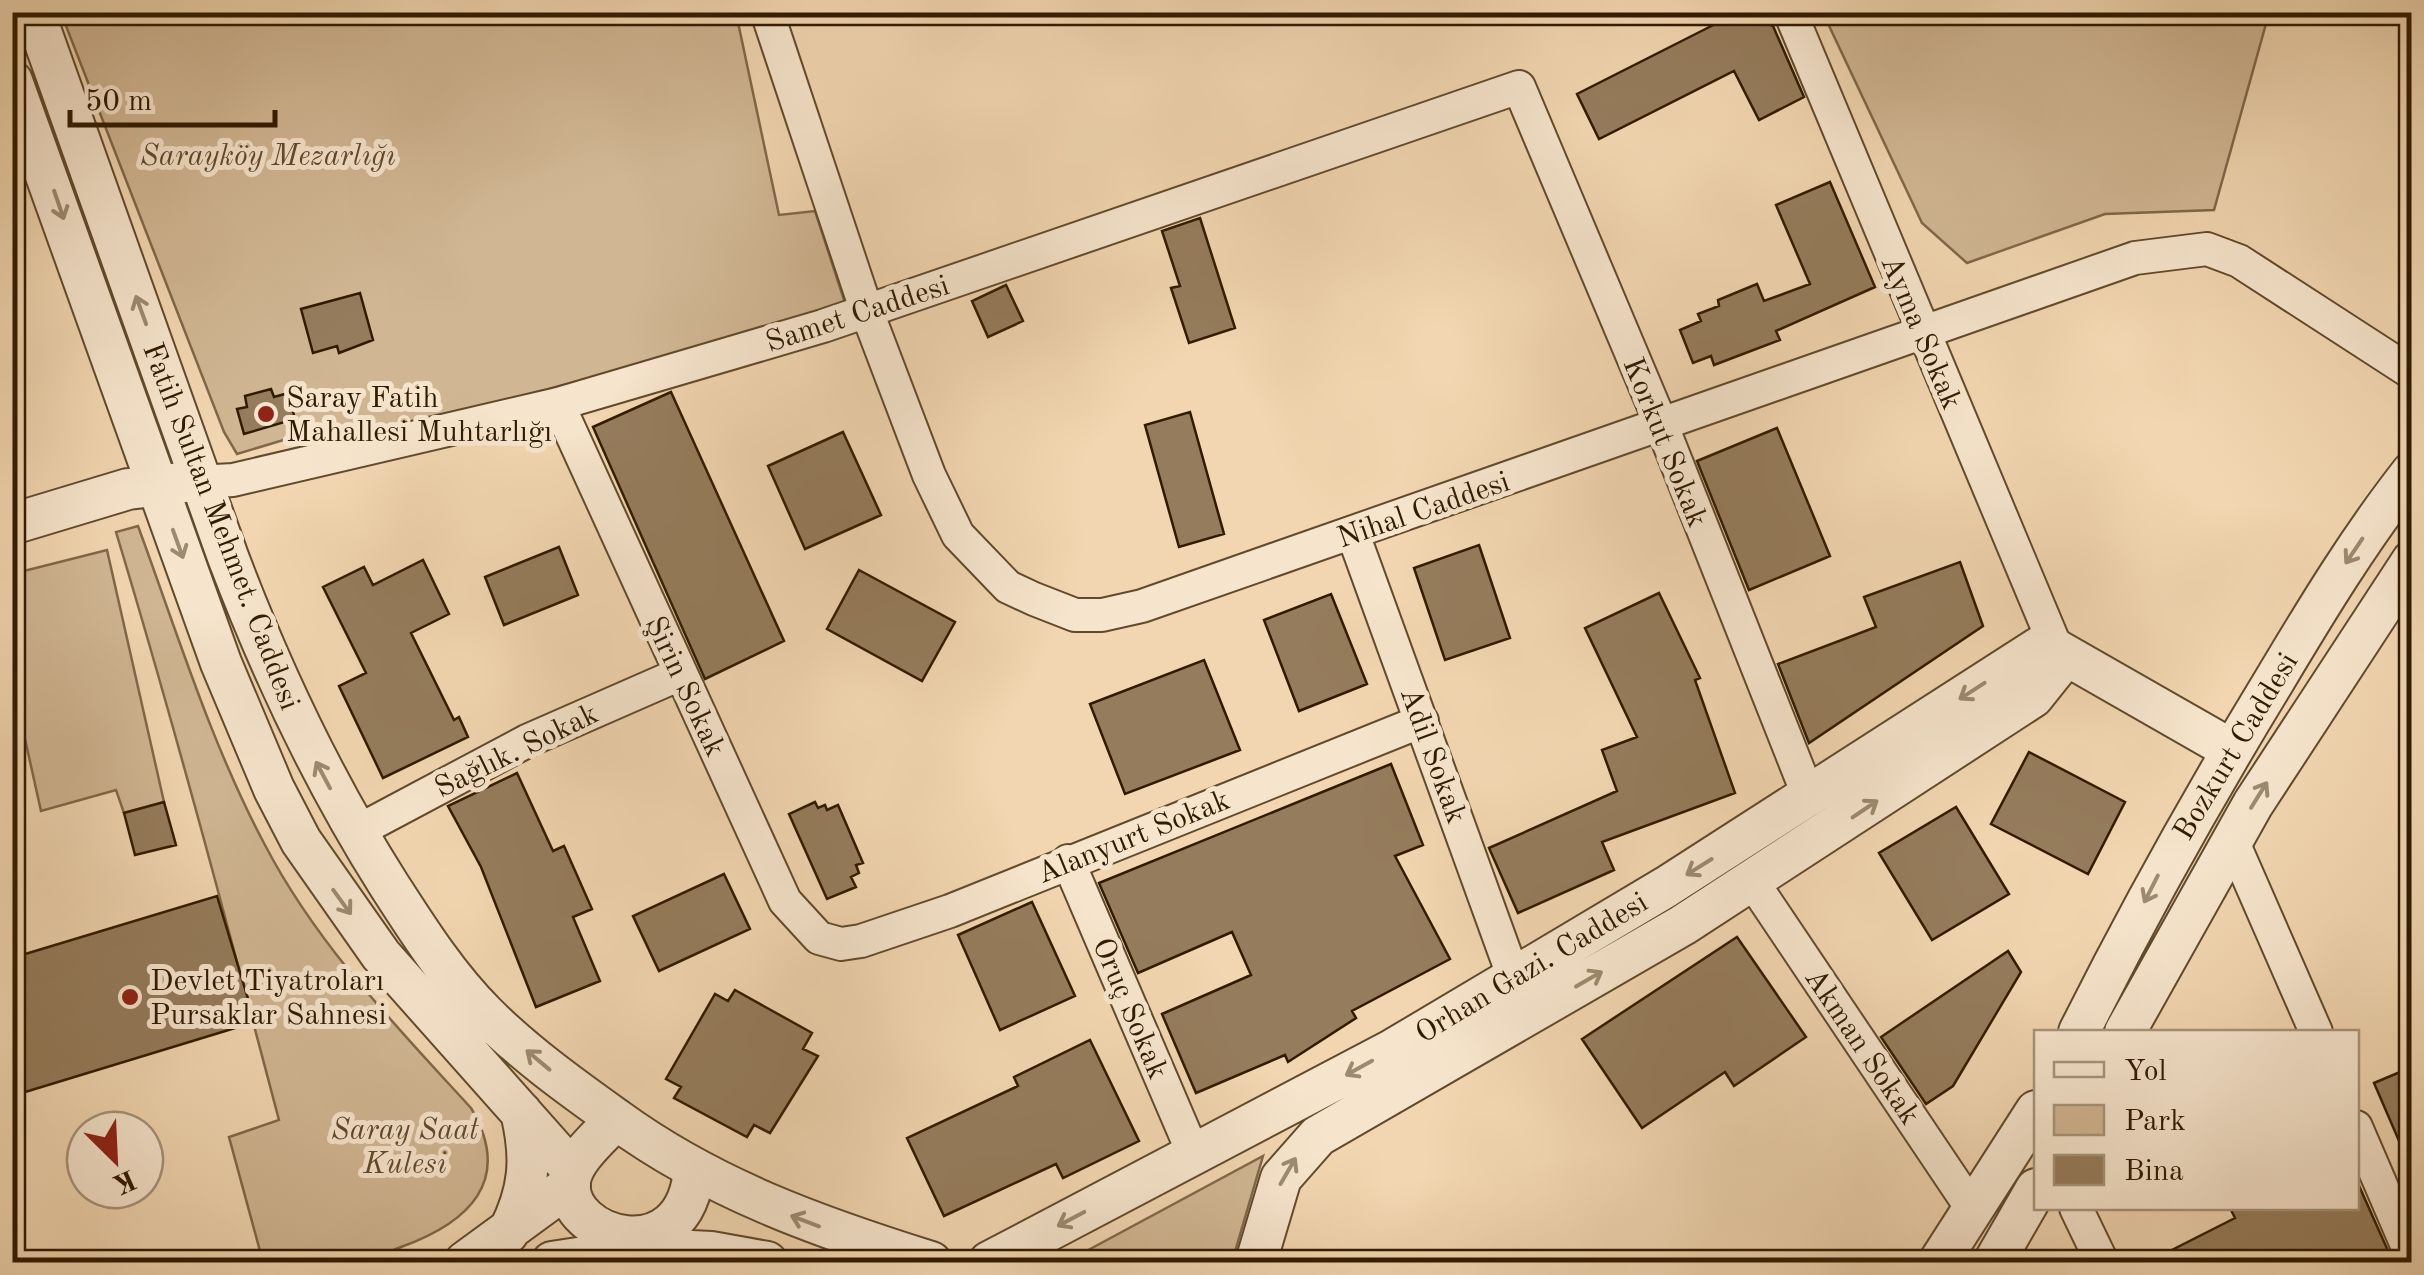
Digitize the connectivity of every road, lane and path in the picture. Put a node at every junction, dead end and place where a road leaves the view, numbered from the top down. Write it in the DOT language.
graph roads {
  1 [pos="34,12"];
  2 [pos="767,12"];
  3 [pos="1790,12"];
  4 [pos="12,81"];
  5 [pos="1519,87"];
  6 [pos="867,312"];
  7 [pos="1922,334"];
  8 [pos="2412,374"];
  9 [pos="558,404"];
  10 [pos="1662,426"];
  11 [pos="2412,472"];
  12 [pos="180,483"];
  13 [pos="12,524"];
  14 [pos="1352,534"];
  15 [pos="2412,561"];
  16 [pos="2057,650"];
  17 [pos="680,674"];
  18 [pos="1422,721"];
  19 [pos="2232,750"];
  20 [pos="1809,798"];
  21 [pos="356,832"];
  22 [pos="2232,840"];
  23 [pos="1068,862"];
  24 [pos="1752,882"];
  25 [pos="841,944"];
  26 [pos="1520,996"];
  27 [pos="2079,1030"];
  28 [pos="2126,1030"];
  29 [pos="2315,1030"];
  30 [pos="521,1112"];
  31 [pos="2034,1114"];
  32 [pos="616,1119"];
  33 [pos="2359,1134"];
  34 [pos="1194,1155"];
  35 [pos="694,1169"];
  36 [pos="572,1178"];
  37 [pos="2034,1192"];
  38 [pos="1973,1210"];
  39 [pos="2077,1210"];
  40 [pos="508,1234"];
  41 [pos="641,1249"];
  42 [pos="2412,1258"];
  43 [pos="465,1262"];
  44 [pos="552,1262"];
  45 [pos="767,1262"];
  46 [pos="930,1262"];
  47 [pos="989,1262"];
  48 [pos="1256,1262"];
  49 [pos="1939,1262"];
  50 [pos="1994,1262"];
  51 [pos="2102,1262"];
  12 -- 1 [label="street, Fatih Sultan Mehmet. Caddesi, one-way"];
  2 -- 6 [label="street, Nihal Caddesi"];
  3 -- 7 [label="street, Ayma Sokak"];
  4 -- 12 [label="street, Fatih Sultan Mehmet. Caddesi, one-way"];
  5 -- 6 [label="street, Samet Caddesi"];
  5 -- 10 [label="street, Korkut Sokak"];
  6 -- 9 [label="street, Samet Caddesi"];
  6 -- 14 [label="street, Nihal Caddesi"];
  7 -- 8 [label="street, Nihal Caddesi"];
  7 -- 10 [label="street, Nihal Caddesi"];
  7 -- 16 [label="street, Ayma Sokak"];
  9 -- 12 [label="street, Samet Caddesi"];
  9 -- 17 [label="street, Şirin Sokak"];
  10 -- 14 [label="street, Nihal Caddesi"];
  10 -- 20 [label="street, Korkut Sokak"];
  11 -- 19 [label="street, Bozkurt Caddesi, one-way"];
  12 -- 13 [label="street"];
  21 -- 12 [label="street, Fatih Sultan Mehmet. Caddesi, one-way"];
  12 -- 30 [label="street, Fatih Sultan Mehmet. Caddesi, one-way"];
  14 -- 18 [label="street, Adil Sokak"];
  22 -- 15 [label="street, Bozkurt Caddesi, one-way"];
  16 -- 19 [label="street"];
  16 -- 20 [label="street, Orhan Gazi. Caddesi, one-way"];
  24 -- 16 [label="street, Orhan Gazi. Caddesi, one-way"];
  17 -- 21 [label="street, Sağlık. Sokak"];
  17 -- 25 [label="street, Şirin Sokak"];
  18 -- 23 [label="street, Alanyurt Sokak"];
  18 -- 26 [label="street, Adil Sokak"];
  19 -- 27 [label="street, Bozkurt Caddesi, one-way"];
  20 -- 26 [label="street, Orhan Gazi. Caddesi, one-way"];
  32 -- 21 [label="street, Fatih Sultan Mehmet. Caddesi, one-way"];
  22 -- 28 [label="street, Bozkurt Caddesi"];
  22 -- 29 [label="street"];
  23 -- 25 [label="street, Alanyurt Sokak"];
  23 -- 34 [label="street, Oruç Sokak"];
  26 -- 24 [label="street, Orhan Gazi. Caddesi, one-way"];
  24 -- 38 [label="street, Akman Sokak"];
  26 -- 34 [label="street, Orhan Gazi. Caddesi, one-way"];
  48 -- 26 [label="street, Orhan Gazi. Caddesi, one-way"];
  30 -- 36 [label="street, Fatih Sultan Mehmet. Caddesi"];
  30 -- 40 [label="street"];
  31 -- 38 [label="street"];
  32 -- 35 [label="street, Fatih Sultan Mehmet. Caddesi"];
  32 -- 36 [label="street"];
  33 -- 42 [label="street"];
  34 -- 47 [label="street, Orhan Gazi. Caddesi, one-way"];
  35 -- 41 [label="street"];
  46 -- 35 [label="street, Fatih Sultan Mehmet. Caddesi, one-way"];
  36 -- 40 [label="street"];
  36 -- 41 [label="street, Fatih Sultan Mehmet. Caddesi"];
  37 -- 50 [label="street"];
  38 -- 49 [label="street"];
  39 -- 51 [label="street"];
  40 -- 43 [label="street"];
  41 -- 44 [label="street"];
  41 -- 45 [label="street, Fatih Sultan Mehmet. Caddesi"];
}
